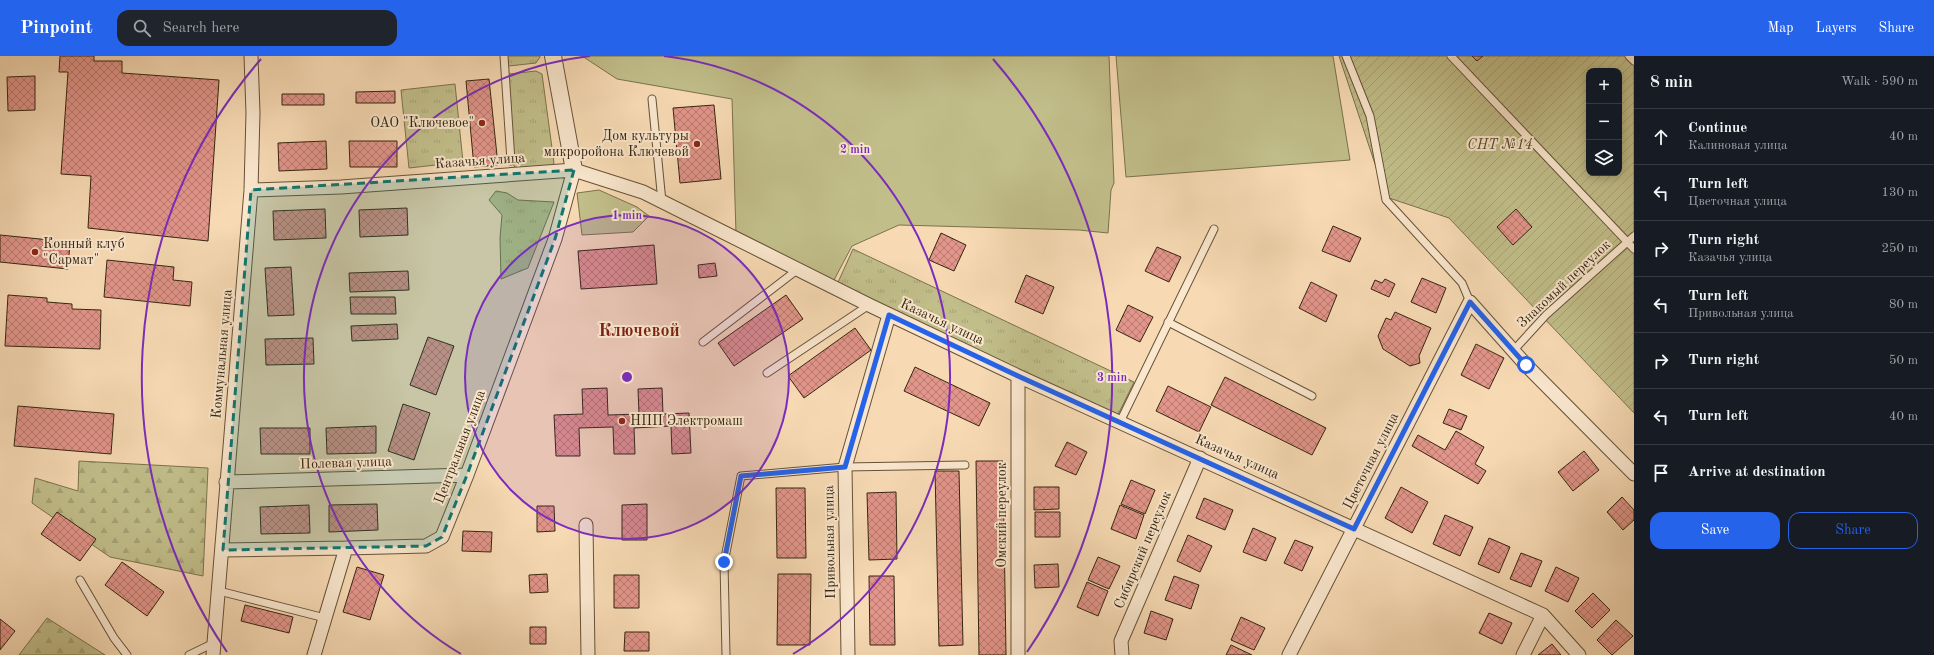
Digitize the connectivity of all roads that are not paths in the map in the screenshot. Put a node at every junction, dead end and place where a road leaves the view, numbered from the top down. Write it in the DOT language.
graph roads {
  1 [pos="251,56"];
  2 [pos="504,56"];
  3 [pos="553,56"];
  4 [pos="1346,56"];
  5 [pos="1451,56"];
  6 [pos="1629,56"];
  7 [pos="1634,61"];
  8 [pos="652,98"];
  9 [pos="511,161"];
  10 [pos="574,170"];
  11 [pos="251,190"];
  12 [pos="662,202"];
  13 [pos="1214,228"];
  14 [pos="1634,236"];
  15 [pos="1628,242"];
  16 [pos="1634,249"];
  17 [pos="798,270"];
  18 [pos="1470,302"];
  19 [pos="869,305"];
  20 [pos="889,315"];
  21 [pos="1168,322"];
  22 [pos="703,342"];
  23 [pos="1513,351"];
  24 [pos="767,372"];
  25 [pos="1018,376"];
  26 [pos="1312,396"];
  27 [pos="1120,422"];
  28 [pos="1200,458"];
  29 [pos="965,466"];
  30 [pos="845,467"];
  31 [pos="1634,474"];
  32 [pos="467,475"];
  33 [pos="226,482"];
  34 [pos="586,525"];
  35 [pos="1354,529"];
  36 [pos="346,548"];
  37 [pos="223,550"];
  38 [pos="80,580"];
  39 [pos="219,591"];
  40 [pos="1543,615"];
  41 [pos="325,618"];
  42 [pos="213,649"];
  43 [pos="127,655"];
  44 [pos="189,655"];
  45 [pos="314,655"];
  46 [pos="588,655"];
  47 [pos="726,655"];
  48 [pos="848,655"];
  49 [pos="1018,655"];
  50 [pos="1122,655"];
  51 [pos="1289,655"];
  52 [pos="1523,655"];
  53 [pos="1579,655"];
  1 -- 11 [label="street, Коммунальная улица"];
  2 -- 9 [label="lane"];
  3 -- 10 [label="street"];
  4 -- 18 [label="lane"];
  5 -- 15 [label="lane"];
  6 -- 7 [label="lane"];
  8 -- 12 [label="lane"];
  10 -- 11 [label="street, Казачья улица"];
  10 -- 12 [label="street, Казачья улица"];
  10 -- 32 [label="street, Центральная улица"];
  11 -- 33 [label="street, Коммунальная улица"];
  12 -- 17 [label="street, Казачья улица"];
  13 -- 21 [label="lane"];
  14 -- 15 [label="lane, Знакомый переулок"];
  15 -- 16 [label="lane"];
  15 -- 23 [label="lane, Знакомый переулок"];
  17 -- 19 [label="street, Казачья улица"];
  17 -- 22 [label="lane"];
  18 -- 23 [label="street"];
  18 -- 35 [label="street, Цветочная улица"];
  19 -- 20 [label="street, Казачья улица"];
  19 -- 24 [label="lane"];
  20 -- 25 [label="street, Казачья улица"];
  20 -- 30 [label="street, Привольная улица"];
  21 -- 26 [label="lane"];
  21 -- 27 [label="lane"];
  23 -- 31 [label="street"];
  25 -- 27 [label="street, Казачья улица"];
  25 -- 49 [label="street, Омский переулок"];
  27 -- 28 [label="street, Казачья улица"];
  28 -- 35 [label="street, Казачья улица"];
  28 -- 50 [label="street, Сибирский переулок"];
  29 -- 30 [label="lane"];
  30 -- 47 [label="lane"];
  30 -- 48 [label="street, Привольная улица"];
  32 -- 33 [label="street, Полевая улица"];
  32 -- 36 [label="street, Центральная улица"];
  33 -- 37 [label="street, Коммунальная улица"];
  34 -- 46 [label="street"];
  35 -- 40 [label="street, Казачья улица"];
  35 -- 51 [label="street, Цветочная улица"];
  36 -- 37 [label="street, Центральная улица"];
  36 -- 41 [label="street"];
  37 -- 39 [label="street, Коммунальная улица"];
  38 -- 43 [label="lane"];
  39 -- 41 [label="lane"];
  39 -- 42 [label="street, Коммунальная улица"];
  40 -- 52 [label="street"];
  40 -- 53 [label="street, Казачья улица"];
  41 -- 45 [label="street"];
  42 -- 44 [label="lane"];
}
